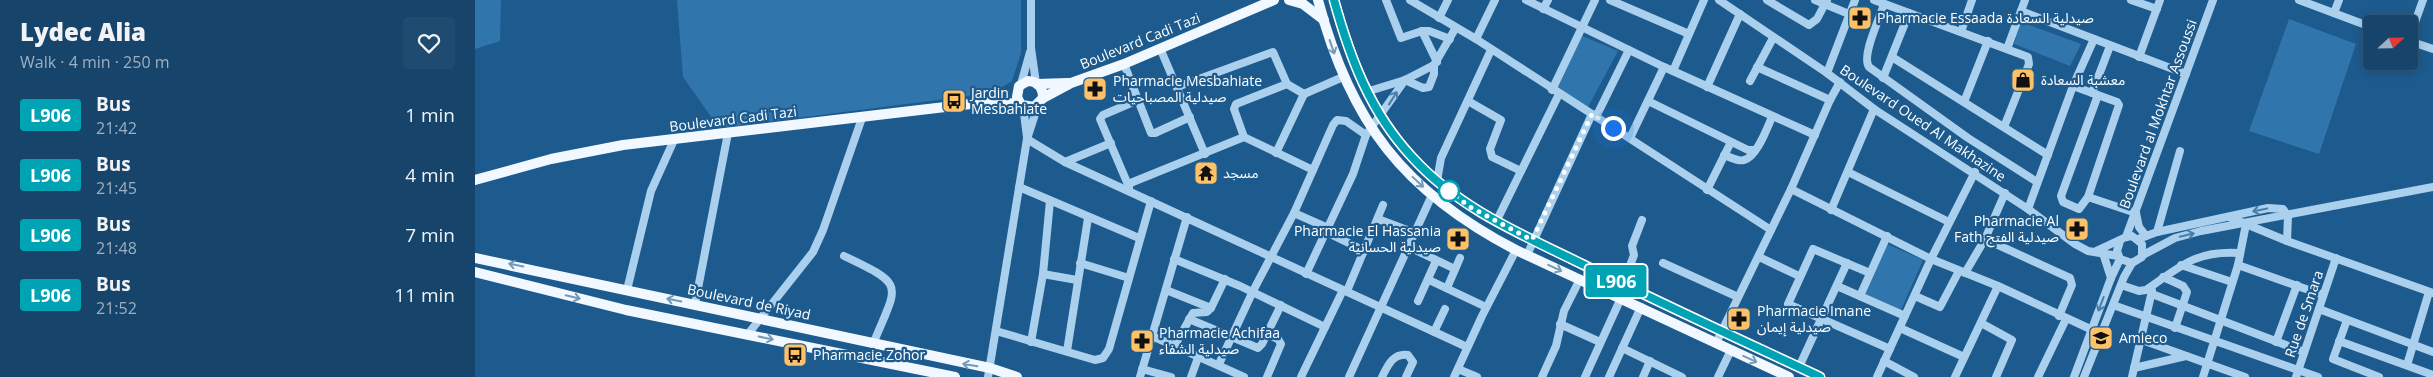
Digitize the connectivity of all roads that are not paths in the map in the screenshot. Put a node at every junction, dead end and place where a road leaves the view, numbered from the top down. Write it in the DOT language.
graph roads {
  1 [pos="1031,0"];
  2 [pos="1289,0"];
  3 [pos="1318,0"];
  4 [pos="1334,0"];
  5 [pos="1339,0"];
  6 [pos="1386,0"];
  7 [pos="1410,0"];
  8 [pos="1448,0"];
  9 [pos="1495,0"];
  10 [pos="1526,0"];
  11 [pos="1548,0"];
  12 [pos="1595,0"];
  13 [pos="1610,0"];
  14 [pos="1704,0"];
  15 [pos="1719,0"];
  16 [pos="1767,0"];
  17 [pos="1815,0"];
  18 [pos="1855,0"];
  19 [pos="1874,0"];
  20 [pos="1972,0"];
  21 [pos="2025,0"];
  22 [pos="2131,0"];
  23 [pos="2160,0"];
  24 [pos="2213,0"];
  25 [pos="2299,0"];
  26 [pos="2339,0"];
  27 [pos="2423,0"];
  28 [pos="1270,1"];
  29 [pos="1826,3"];
  30 [pos="1884,4"];
  31 [pos="1543,9"];
  32 [pos="2157,9"];
  33 [pos="1337,11"];
  34 [pos="2021,11"];
  35 [pos="1909,13"];
  36 [pos="2334,13"];
  37 [pos="1740,14"];
  38 [pos="1849,14"];
  39 [pos="2418,15"];
  40 [pos="1439,18"];
  41 [pos="1324,20"];
  42 [pos="2363,24"];
  43 [pos="1582,27"];
  44 [pos="1455,29"];
  45 [pos="1422,32"];
  46 [pos="1961,32"];
  47 [pos="1689,34"];
  48 [pos="1773,38"];
  49 [pos="1476,39"];
  50 [pos="2094,39"];
  51 [pos="1450,40"];
  52 [pos="1988,41"];
  53 [pos="2418,44"];
  54 [pos="2110,46"];
  55 [pos="1031,48"];
  56 [pos="1160,48"];
  57 [pos="2007,48"];
  58 [pos="1491,50"];
  59 [pos="1629,50"];
  60 [pos="2433,50"];
  61 [pos="2139,57"];
  62 [pos="1892,58"];
  63 [pos="1436,63"];
  64 [pos="1124,64"];
  65 [pos="1664,67"];
  66 [pos="1757,68"];
  67 [pos="1673,71"];
  68 [pos="1827,73"];
  69 [pos="2186,74"];
  70 [pos="1343,77"];
  71 [pos="1883,78"];
  72 [pos="1405,80"];
  73 [pos="1750,81"];
  74 [pos="1840,82"];
  75 [pos="1037,83"];
  76 [pos="1071,83"];
  77 [pos="1287,84"];
  78 [pos="1019,86"];
  79 [pos="2073,86"];
  80 [pos="1177,87"];
  81 [pos="1707,87"];
  82 [pos="1366,92"];
  83 [pos="1556,92"];
  84 [pos="1303,94"];
  85 [pos="2095,94"];
  86 [pos="1137,100"];
  87 [pos="1830,100"];
  88 [pos="996,101"];
  89 [pos="1040,101"];
  90 [pos="1469,101"];
  91 [pos="1648,102"];
  92 [pos="1964,102"];
  93 [pos="1022,105"];
  94 [pos="1874,108"];
  95 [pos="1594,116"];
  96 [pos="1190,117"];
  97 [pos="1381,117"];
  98 [pos="1772,117"];
  99 [pos="862,118"];
  100 [pos="2004,127"];
  101 [pos="1368,132"];
  102 [pos="728,133"];
  103 [pos="1815,135"];
  104 [pos="1244,137"];
  105 [pos="1630,138"];
  106 [pos="1027,139"];
  107 [pos="674,140"];
  108 [pos="1731,142"];
  109 [pos="1111,143"];
  110 [pos="1755,150"];
  111 [pos="2180,151"];
  112 [pos="1276,153"];
  113 [pos="1205,154"];
  114 [pos="1724,155"];
  115 [pos="2048,155"];
  116 [pos="1065,162"];
  117 [pos="1313,170"];
  118 [pos="1521,171"];
  119 [pos="1847,172"];
  120 [pos="1975,172"];
  121 [pos="475,180"];
  122 [pos="1437,181"];
  123 [pos="2037,182"];
  124 [pos="1019,187"];
  125 [pos="2433,187"];
  126 [pos="1129,188"];
  127 [pos="1707,190"];
  128 [pos="1791,190"];
  129 [pos="2005,193"];
  130 [pos="1432,195"];
  131 [pos="2088,197"];
  132 [pos="1151,201"];
  133 [pos="1050,202"];
  134 [pos="1383,204"];
  135 [pos="2028,209"];
  136 [pos="1831,210"];
  137 [pos="1294,213"];
  138 [pos="2136,214"];
  139 [pos="2229,216"];
  140 [pos="2288,216"];
  141 [pos="1187,217"];
  142 [pos="1088,218"];
  143 [pos="1378,219"];
  144 [pos="1642,220"];
  145 [pos="1496,222"];
  146 [pos="1949,222"];
  147 [pos="2246,224"];
  148 [pos="1327,230"];
  149 [pos="1771,230"];
  150 [pos="2157,232"];
  151 [pos="1415,233"];
  152 [pos="1887,236"];
  153 [pos="1139,238"];
  154 [pos="2142,238"];
  155 [pos="1985,239"];
  156 [pos="2123,239"];
  157 [pos="1532,240"];
  158 [pos="2287,241"];
  159 [pos="1409,247"];
  160 [pos="1516,250"];
  161 [pos="1365,251"];
  162 [pos="2094,252"];
  163 [pos="2103,253"];
  164 [pos="2240,253"];
  165 [pos="1527,255"];
  166 [pos="2143,255"];
  167 [pos="844,256"];
  168 [pos="1271,256"];
  169 [pos="1759,257"];
  170 [pos="475,258"];
  171 [pos="1460,258"];
  172 [pos="2119,258"];
  173 [pos="2336,258"];
  174 [pos="1174,259"];
  175 [pos="1931,259"];
  176 [pos="1436,261"];
  177 [pos="1080,263"];
  178 [pos="1663,263"];
  179 [pos="1847,263"];
  180 [pos="2132,263"];
  181 [pos="2181,265"];
  182 [pos="2238,265"];
  183 [pos="1455,270"];
  184 [pos="475,272"];
  185 [pos="1962,272"];
  186 [pos="1870,273"];
  187 [pos="1043,274"];
  188 [pos="1306,274"];
  189 [pos="1799,276"];
  190 [pos="1129,278"];
  191 [pos="2111,278"];
  192 [pos="2163,278"];
  193 [pos="1225,279"];
  194 [pos="1580,279"];
  195 [pos="1077,280"];
  196 [pos="1429,280"];
  197 [pos="2232,282"];
  198 [pos="1623,284"];
  199 [pos="2154,284"];
  200 [pos="2121,285"];
  201 [pos="2297,285"];
  202 [pos="1837,286"];
  203 [pos="1998,286"];
  204 [pos="1447,288"];
  205 [pos="627,290"];
  206 [pos="1166,290"];
  207 [pos="1253,291"];
  208 [pos="1345,291"];
  209 [pos="2431,293"];
  210 [pos="2152,294"];
  211 [pos="2323,295"];
  212 [pos="1861,296"];
  213 [pos="1915,296"];
  214 [pos="1738,297"];
  215 [pos="1621,298"];
  216 [pos="1418,301"];
  217 [pos="695,304"];
  218 [pos="1281,305"];
  219 [pos="2113,305"];
  220 [pos="1380,306"];
  221 [pos="2183,306"];
  222 [pos="1487,307"];
  223 [pos="1641,307"];
  224 [pos="1211,308"];
  225 [pos="1445,309"];
  226 [pos="2319,309"];
  227 [pos="1905,316"];
  228 [pos="759,318"];
  229 [pos="1823,318"];
  230 [pos="2063,318"];
  231 [pos="2147,318"];
  232 [pos="1189,319"];
  233 [pos="2221,319"];
  234 [pos="2347,320"];
  235 [pos="1981,323"];
  236 [pos="1560,324"];
  237 [pos="1325,327"];
  238 [pos="1900,328"];
  239 [pos="2175,328"];
  240 [pos="2091,330"];
  241 [pos="996,332"];
  242 [pos="1434,332"];
  243 [pos="1722,332"];
  244 [pos="748,334"];
  245 [pos="1267,334"];
  246 [pos="2101,334"];
  247 [pos="1152,336"];
  248 [pos="1231,338"];
  249 [pos="2142,340"];
  250 [pos="2339,341"];
  251 [pos="1031,342"];
  252 [pos="1600,342"];
  253 [pos="2214,342"];
  254 [pos="2276,342"];
  255 [pos="1717,343"];
  256 [pos="873,344"];
  257 [pos="2414,344"];
  258 [pos="1175,345"];
  259 [pos="1467,347"];
  260 [pos="1622,348"];
  261 [pos="1890,349"];
  262 [pos="1731,350"];
  263 [pos="1067,352"];
  264 [pos="2305,352"];
  265 [pos="2433,352"];
  266 [pos="1199,356"];
  267 [pos="2186,356"];
  268 [pos="1964,357"];
  269 [pos="1650,361"];
  270 [pos="1884,361"];
  271 [pos="1219,364"];
  272 [pos="2207,364"];
  273 [pos="2407,365"];
  274 [pos="1799,367"];
  275 [pos="2134,368"];
  276 [pos="1458,369"];
  277 [pos="989,373"];
  278 [pos="1141,373"];
  279 [pos="2297,373"];
  280 [pos="2414,373"];
  281 [pos="2433,375"];
  282 [pos="1241,376"];
  283 [pos="955,377"];
  284 [pos="1017,377"];
  285 [pos="1171,377"];
  286 [pos="1191,377"];
  287 [pos="1267,377"];
  288 [pos="1301,377"];
  289 [pos="1349,377"];
  290 [pos="1382,377"];
  291 [pos="1406,377"];
  292 [pos="1454,377"];
  293 [pos="1477,377"];
  294 [pos="1542,377"];
  295 [pos="1585,377"];
  296 [pos="1609,377"];
  297 [pos="1643,377"];
  298 [pos="1682,377"];
  299 [pos="1718,377"];
  300 [pos="1789,377"];
  301 [pos="1820,377"];
  302 [pos="1877,377"];
  303 [pos="1914,377"];
  304 [pos="1955,377"];
  305 [pos="1996,377"];
  306 [pos="2038,377"];
  307 [pos="2074,377"];
  308 [pos="2084,377"];
  309 [pos="2132,377"];
  310 [pos="2202,377"];
  311 [pos="2245,377"];
  312 [pos="2318,377"];
  313 [pos="2379,377"];
  1 -- 55 [label="street"];
  2 -- 41 [label="main road"];
  3 -- 41 [label="main road"];
  4 -- 33 [label="main road"];
  5 -- 33 [label="main road"];
  6 -- 45 [label="street"];
  7 -- 40 [label="street"];
  8 -- 40 [label="street"];
  9 -- 49 [label="street"];
  10 -- 31 [label="street"];
  11 -- 31 [label="street"];
  12 -- 43 [label="street"];
  13 -- 47 [label="street"];
  14 -- 47 [label="street"];
  15 -- 37 [label="street, Boulevard Oued Al Makhazine"];
  16 -- 29 [label="street"];
  17 -- 29 [label="street"];
  18 -- 38 [label="street"];
  19 -- 30 [label="street"];
  20 -- 46 [label="street"];
  21 -- 34 [label="street"];
  22 -- 32 [label="street"];
  23 -- 32 [label="street"];
  24 -- 69 [label="street, Boulevard al Mokhtar Assoussi"];
  25 -- 36 [label="street"];
  26 -- 36 [label="street"];
  27 -- 39 [label="street"];
  28 -- 56 [label="main road, Boulevard Cadi Tazi"];
  29 -- 38 [label="street"];
  30 -- 35 [label="street"];
  30 -- 71 [label="street"];
  31 -- 43 [label="street"];
  32 -- 61 [label="street"];
  33 -- 82 [label="main road"];
  34 -- 50 [label="street"];
  34 -- 57 [label="street"];
  35 -- 46 [label="street"];
  35 -- 62 [label="street"];
  36 -- 42 [label="street"];
  37 -- 48 [label="street, Boulevard Oued Al Makhazine"];
  37 -- 81 [label="street"];
  38 -- 68 [label="street"];
  40 -- 44 [label="street"];
  41 -- 70 [label="main road, one-way"];
  43 -- 59 [label="street"];
  43 -- 83 [label="street"];
  44 -- 49 [label="street"];
  44 -- 51 [label="street"];
  45 -- 51 [label="street"];
  45 -- 63 [label="street"];
  46 -- 52 [label="street"];
  47 -- 67 [label="street"];
  48 -- 66 [label="street"];
  48 -- 68 [label="street, Boulevard Oued Al Makhazine"];
  49 -- 58 [label="street"];
  50 -- 54 [label="street"];
  50 -- 79 [label="street"];
  51 -- 63 [label="street"];
  52 -- 57 [label="street"];
  52 -- 92 [label="street"];
  53 -- 60 [label="street"];
  54 -- 61 [label="street"];
  54 -- 85 [label="street"];
  55 -- 75 [label="street"];
  55 -- 78 [label="street"];
  56 -- 64 [label="main road, Boulevard Cadi Tazi"];
  56 -- 80 [label="street"];
  57 -- 100 [label="street"];
  58 -- 83 [label="street"];
  58 -- 90 [label="street"];
  59 -- 65 [label="street"];
  59 -- 95 [label="street"];
  61 -- 69 [label="street"];
  62 -- 71 [label="street"];
  62 -- 92 [label="street"];
  63 -- 72 [label="street"];
  63 -- 72 [label="street"];
  64 -- 76 [label="main road, Boulevard Cadi Tazi"];
  64 -- 86 [label="street"];
  65 -- 67 [label="street"];
  65 -- 91 [label="street"];
  66 -- 73 [label="street"];
  66 -- 87 [label="street"];
  67 -- 81 [label="street"];
  68 -- 74 [label="street, Boulevard Oued Al Makhazine"];
  69 -- 138 [label="street, Boulevard al Mokhtar Assoussi"];
  70 -- 84 [label="street"];
  70 -- 101 [label="main road"];
  71 -- 123 [label="street"];
  72 -- 82 [label="street"];
  97 -- 72 [label="street, one-way"];
  74 -- 87 [label="street"];
  74 -- 94 [label="street, Boulevard Oued Al Makhazine"];
  75 -- 76 [label="main road, Boulevard Cadi Tazi"];
  75 -- 78 [label="main road"];
  75 -- 89 [label="main road"];
  76 -- 89 [label="main road, Boulevard Cadi Tazi"];
  77 -- 80 [label="street"];
  77 -- 84 [label="street"];
  77 -- 104 [label="street"];
  78 -- 88 [label="main road, Boulevard Cadi Tazi"];
  78 -- 93 [label="main road"];
  79 -- 85 [label="street"];
  79 -- 115 [label="street"];
  80 -- 96 [label="street"];
  81 -- 98 [label="street"];
  82 -- 97 [label="main road"];
  83 -- 95 [label="street"];
  83 -- 118 [label="street"];
  84 -- 112 [label="street"];
  85 -- 131 [label="street"];
  85 -- 131 [label="street"];
  86 -- 96 [label="street"];
  86 -- 109 [label="street"];
  87 -- 103 [label="street"];
  88 -- 93 [label="main road, Boulevard Cadi Tazi"];
  88 -- 99 [label="main road, Boulevard Cadi Tazi"];
  89 -- 93 [label="main road"];
  89 -- 106 [label="street"];
  90 -- 118 [label="street"];
  90 -- 122 [label="street"];
  91 -- 105 [label="street"];
  91 -- 108 [label="street"];
  92 -- 100 [label="street"];
  93 -- 106 [label="street"];
  94 -- 119 [label="street"];
  94 -- 120 [label="street, Boulevard Oued Al Makhazine"];
  95 -- 105 [label="street"];
  95 -- 157 [label="street"];
  96 -- 113 [label="street"];
  97 -- 101 [label="street"];
  97 -- 122 [label="main road"];
  98 -- 103 [label="street"];
  98 -- 110 [label="street"];
  99 -- 102 [label="main road, Boulevard Cadi Tazi"];
  99 -- 228 [label="street"];
  100 -- 115 [label="street"];
  101 -- 117 [label="street"];
  101 -- 130 [label="main road, one-way"];
  101 -- 148 [label="street"];
  102 -- 107 [label="main road, Boulevard Cadi Tazi"];
  102 -- 217 [label="street"];
  103 -- 128 [label="street"];
  104 -- 112 [label="street"];
  104 -- 113 [label="street"];
  105 -- 127 [label="street"];
  106 -- 116 [label="street"];
  106 -- 124 [label="street"];
  107 -- 121 [label="main road, Boulevard Cadi Tazi"];
  107 -- 205 [label="street"];
  108 -- 110 [label="street"];
  108 -- 114 [label="street"];
  109 -- 116 [label="street"];
  109 -- 126 [label="street"];
  110 -- 114 [label="street"];
  111 -- 150 [label="street"];
  112 -- 117 [label="street"];
  113 -- 126 [label="street"];
  114 -- 127 [label="street"];
  115 -- 123 [label="street"];
  116 -- 126 [label="street"];
  117 -- 137 [label="street"];
  118 -- 145 [label="street"];
  119 -- 136 [label="street"];
  119 -- 146 [label="street"];
  120 -- 129 [label="street, Boulevard Oued Al Makhazine"];
  120 -- 146 [label="street"];
  122 -- 145 [label="main road"];
  123 -- 135 [label="street"];
  124 -- 133 [label="street"];
  124 -- 241 [label="street"];
  125 -- 140 [label="street"];
  126 -- 132 [label="street"];
  127 -- 149 [label="street"];
  128 -- 136 [label="street"];
  128 -- 149 [label="street"];
  129 -- 135 [label="street, Boulevard Oued Al Makhazine"];
  129 -- 155 [label="street"];
  130 -- 151 [label="street"];
  130 -- 160 [label="main road"];
  131 -- 138 [label="street"];
  132 -- 141 [label="street"];
  132 -- 153 [label="street"];
  133 -- 142 [label="street"];
  133 -- 187 [label="street"];
  134 -- 143 [label="street"];
  135 -- 162 [label="street, Boulevard Oued Al Makhazine"];
  136 -- 152 [label="street"];
  137 -- 148 [label="street"];
  137 -- 168 [label="street"];
  138 -- 154 [label="street"];
  138 -- 156 [label="street, Boulevard al Mokhtar Assoussi"];
  140 -- 139 [label="street, one-way"];
  139 -- 147 [label="street"];
  139 -- 150 [label="street"];
  140 -- 147 [label="street"];
  140 -- 158 [label="street"];
  141 -- 168 [label="street"];
  141 -- 174 [label="street"];
  142 -- 153 [label="street"];
  142 -- 177 [label="street"];
  143 -- 151 [label="street"];
  143 -- 161 [label="street"];
  144 -- 198 [label="street"];
  145 -- 157 [label="main road"];
  146 -- 175 [label="street"];
  147 -- 158 [label="street"];
  147 -- 164 [label="street"];
  166 -- 147 [label="street, one-way"];
  148 -- 161 [label="street"];
  148 -- 188 [label="street"];
  149 -- 169 [label="street"];
  150 -- 154 [label="street"];
  151 -- 159 [label="street"];
  152 -- 175 [label="street"];
  152 -- 186 [label="street"];
  153 -- 190 [label="street"];
  154 -- 156 [label="street"];
  154 -- 166 [label="street"];
  155 -- 185 [label="street"];
  155 -- 230 [label="street"];
  156 -- 162 [label="street"];
  156 -- 172 [label="street"];
  157 -- 165 [label="street"];
  157 -- 198 [label="main road"];
  158 -- 173 [label="street"];
  159 -- 176 [label="street"];
  159 -- 220 [label="street"];
  160 -- 165 [label="main road"];
  160 -- 222 [label="street"];
  161 -- 208 [label="street"];
  162 -- 163 [label="street, Boulevard Oued Al Makhazine"];
  163 -- 172 [label="street, Boulevard Oued Al Makhazine"];
  163 -- 191 [label="street"];
  164 -- 181 [label="street"];
  164 -- 182 [label="street"];
  165 -- 194 [label="main road, one-way"];
  166 -- 180 [label="street"];
  167 -- 256 [label="street"];
  168 -- 188 [label="street"];
  168 -- 207 [label="street"];
  169 -- 189 [label="street"];
  169 -- 214 [label="street"];
  205 -- 170 [label="main road, Boulevard de Riyad, one-way"];
  171 -- 183 [label="street"];
  172 -- 180 [label="street"];
  172 -- 191 [label="street"];
  173 -- 209 [label="street"];
  173 -- 211 [label="street, Rue de Smara"];
  174 -- 193 [label="street"];
  174 -- 206 [label="street"];
  175 -- 185 [label="street"];
  175 -- 213 [label="street"];
  176 -- 183 [label="street"];
  176 -- 196 [label="street"];
  177 -- 190 [label="street"];
  177 -- 195 [label="street"];
  178 -- 214 [label="street"];
  179 -- 186 [label="street"];
  179 -- 189 [label="street"];
  179 -- 202 [label="street"];
  180 -- 200 [label="street"];
  181 -- 192 [label="street"];
  181 -- 197 [label="street"];
  182 -- 197 [label="street"];
  182 -- 201 [label="street"];
  183 -- 204 [label="street"];
  184 -- 244 [label="main road, one-way"];
  185 -- 203 [label="street"];
  185 -- 213 [label="street"];
  186 -- 212 [label="street"];
  187 -- 195 [label="street"];
  187 -- 251 [label="street"];
  188 -- 208 [label="street"];
  189 -- 229 [label="street"];
  190 -- 263 [label="street"];
  191 -- 240 [label="street, one-way"];
  192 -- 199 [label="street"];
  192 -- 221 [label="street"];
  193 -- 207 [label="street"];
  193 -- 224 [label="street"];
  194 -- 215 [label="main road"];
  194 -- 236 [label="street"];
  195 -- 263 [label="street"];
  196 -- 204 [label="street"];
  196 -- 216 [label="street"];
  197 -- 233 [label="street"];
  198 -- 243 [label="main road"];
  199 -- 200 [label="street"];
  199 -- 210 [label="street"];
  200 -- 219 [label="street"];
  201 -- 211 [label="street"];
  201 -- 254 [label="street"];
  202 -- 212 [label="street"];
  202 -- 229 [label="street"];
  203 -- 230 [label="street"];
  203 -- 235 [label="street"];
  204 -- 222 [label="street"];
  217 -- 205 [label="main road, Boulevard de Riyad, one-way"];
  206 -- 224 [label="street"];
  206 -- 247 [label="street"];
  207 -- 218 [label="street"];
  207 -- 248 [label="street"];
  208 -- 220 [label="street"];
  208 -- 237 [label="street"];
  209 -- 257 [label="street"];
  210 -- 221 [label="street"];
  210 -- 231 [label="street"];
  211 -- 226 [label="street, Rue de Smara"];
  212 -- 227 [label="street"];
  213 -- 227 [label="street"];
  214 -- 243 [label="street"];
  215 -- 223 [label="main road"];
  215 -- 252 [label="street"];
  217 -- 228 [label="main road, Boulevard de Riyad"];
  218 -- 237 [label="street"];
  218 -- 245 [label="street"];
  219 -- 231 [label="street"];
  219 -- 246 [label="street"];
  220 -- 242 [label="street"];
  220 -- 289 [label="street"];
  221 -- 233 [label="street"];
  221 -- 239 [label="street"];
  222 -- 259 [label="street"];
  223 -- 255 [label="main road"];
  223 -- 260 [label="street"];
  224 -- 232 [label="street"];
  225 -- 242 [label="street"];
  226 -- 234 [label="street"];
  226 -- 264 [label="street, Rue de Smara"];
  227 -- 238 [label="street"];
  228 -- 244 [label="street"];
  228 -- 256 [label="main road, Boulevard de Riyad"];
  229 -- 261 [label="street"];
  229 -- 274 [label="street"];
  230 -- 240 [label="street"];
  230 -- 306 [label="street"];
  231 -- 239 [label="street"];
  231 -- 249 [label="street"];
  232 -- 248 [label="street"];
  232 -- 258 [label="street"];
  233 -- 253 [label="street"];
  233 -- 254 [label="street"];
  234 -- 250 [label="street"];
  234 -- 257 [label="street"];
  235 -- 268 [label="street"];
  235 -- 305 [label="street"];
  236 -- 252 [label="street"];
  236 -- 294 [label="street"];
  237 -- 288 [label="street"];
  238 -- 261 [label="street"];
  238 -- 268 [label="street"];
  239 -- 253 [label="street"];
  240 -- 246 [label="street"];
  240 -- 307 [label="street"];
  241 -- 251 [label="street"];
  241 -- 277 [label="street"];
  242 -- 259 [label="street"];
  243 -- 255 [label="street"];
  243 -- 274 [label="main road"];
  244 -- 283 [label="main road, one-way"];
  245 -- 248 [label="street"];
  245 -- 287 [label="street"];
  246 -- 308 [label="street"];
  247 -- 258 [label="street"];
  247 -- 278 [label="street"];
  248 -- 271 [label="street"];
  249 -- 267 [label="street"];
  249 -- 275 [label="street"];
  250 -- 273 [label="street"];
  250 -- 313 [label="street"];
  251 -- 263 [label="street"];
  252 -- 295 [label="street"];
  253 -- 272 [label="street"];
  253 -- 279 [label="street"];
  254 -- 264 [label="street"];
  255 -- 262 [label="main road"];
  277 -- 256 [label="main road, Boulevard de Riyad, one-way"];
  257 -- 265 [label="street"];
  257 -- 273 [label="street"];
  258 -- 266 [label="street"];
  259 -- 276 [label="street"];
  260 -- 269 [label="street"];
  260 -- 296 [label="street"];
  261 -- 270 [label="street"];
  262 -- 299 [label="street"];
  262 -- 300 [label="main road, one-way"];
  264 -- 279 [label="street, Rue de Smara"];
  266 -- 271 [label="street"];
  266 -- 286 [label="street"];
  267 -- 272 [label="street"];
  267 -- 275 [label="street"];
  268 -- 304 [label="street"];
  269 -- 297 [label="street"];
  269 -- 298 [label="street"];
  270 -- 302 [label="street"];
  270 -- 303 [label="street"];
  271 -- 282 [label="street"];
  272 -- 310 [label="street"];
  272 -- 311 [label="street"];
  273 -- 280 [label="street"];
  274 -- 301 [label="main road"];
  275 -- 309 [label="street"];
  276 -- 292 [label="street"];
  276 -- 293 [label="street"];
  277 -- 284 [label="main road, Boulevard de Riyad"];
  278 -- 285 [label="street"];
  279 -- 312 [label="street"];
  280 -- 281 [label="street"];
  290 -- 291 [label="street"];
}
